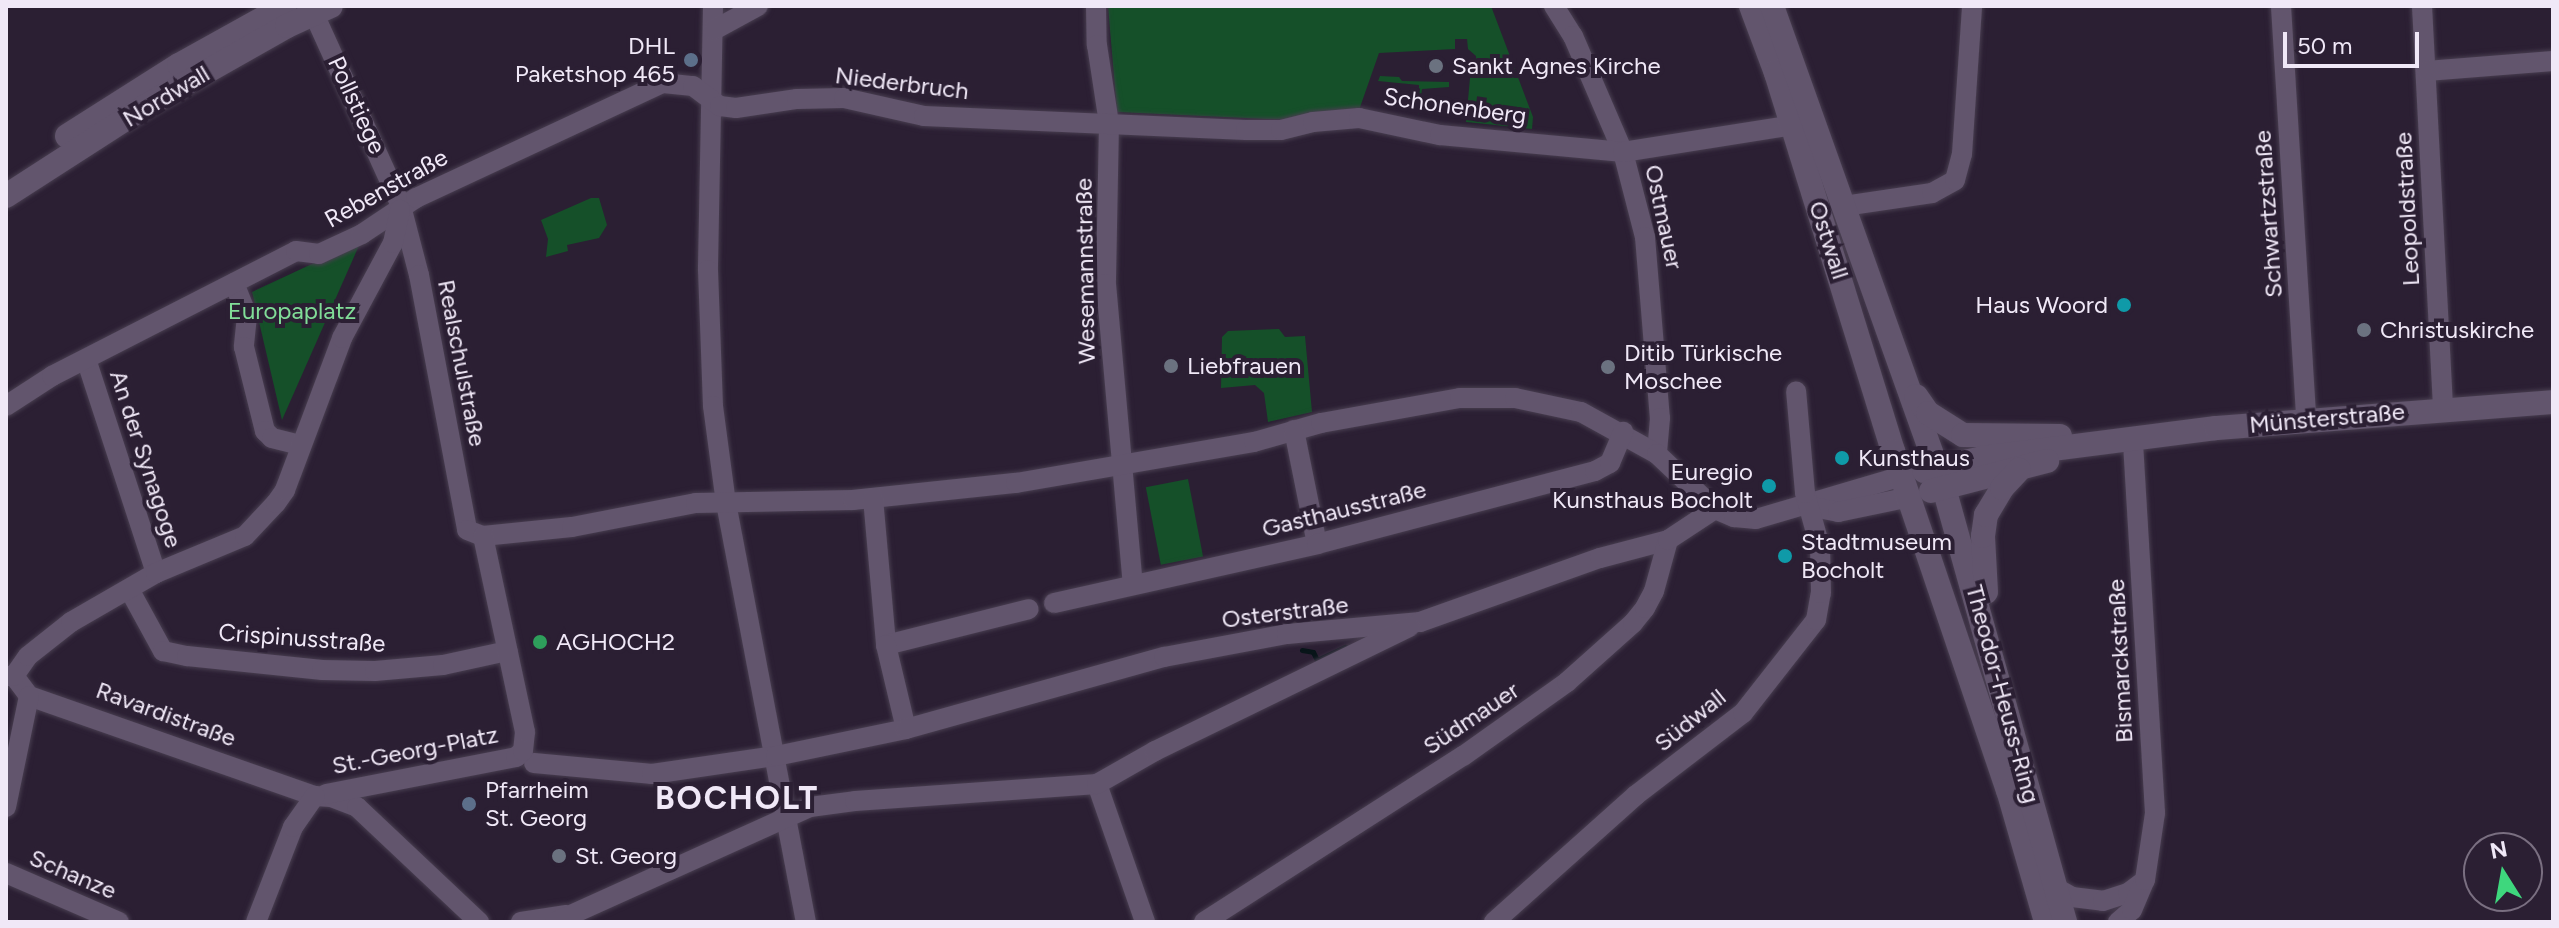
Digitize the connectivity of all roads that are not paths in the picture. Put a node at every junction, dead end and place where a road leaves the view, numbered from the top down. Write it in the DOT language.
graph roads {
  1 [pos="285,6"];
  2 [pos="713,6"];
  3 [pos="758,6"];
  4 [pos="1096,6"];
  5 [pos="1554,6"];
  6 [pos="1751,6"];
  7 [pos="1772,6"];
  8 [pos="1972,6"];
  9 [pos="2281,6"];
  10 [pos="2422,6"];
  11 [pos="318,9"];
  12 [pos="714,30"];
  13 [pos="2553,61"];
  14 [pos="2427,71"];
  15 [pos="711,100"];
  16 [pos="736,108"];
  17 [pos="1109,123"];
  18 [pos="1793,125"];
  19 [pos="1623,152"];
  20 [pos="6,176"];
  21 [pos="6,196"];
  22 [pos="401,206"];
  23 [pos="1844,206"];
  24 [pos="234,283"];
  25 [pos="87,362"];
  26 [pos="1905,379"];
  27 [pos="1796,391"];
  28 [pos="2553,402"];
  29 [pos="6,406"];
  30 [pos="2443,409"];
  31 [pos="2306,419"];
  32 [pos="1294,430"];
  33 [pos="1623,432"];
  34 [pos="2133,438"];
  35 [pos="2102,442"];
  36 [pos="301,445"];
  37 [pos="1657,454"];
  38 [pos="1121,465"];
  39 [pos="2019,470"];
  40 [pos="1924,482"];
  41 [pos="863,499"];
  42 [pos="726,503"];
  43 [pos="1808,506"];
  44 [pos="1715,509"];
  45 [pos="475,533"];
  46 [pos="1668,540"];
  47 [pos="1317,544"];
  48 [pos="156,573"];
  49 [pos="1133,584"];
  50 [pos="129,589"];
  51 [pos="1054,603"];
  52 [pos="1029,609"];
  53 [pos="1420,622"];
  54 [pos="1988,638"];
  55 [pos="886,645"];
  56 [pos="507,651"];
  57 [pos="10,676"];
  58 [pos="29,696"];
  59 [pos="906,729"];
  60 [pos="525,732"];
  61 [pos="776,756"];
  62 [pos="534,763"];
  63 [pos="1097,784"];
  64 [pos="315,796"];
  65 [pos="6,807"];
  66 [pos="788,817"];
  67 [pos="6,873"];
  68 [pos="2145,880"];
  69 [pos="2056,888"];
  70 [pos="562,918"];
  71 [pos="119,922"];
  72 [pos="256,922"];
  73 [pos="479,922"];
  74 [pos="521,922"];
  75 [pos="806,922"];
  76 [pos="1145,922"];
  77 [pos="1204,922"];
  78 [pos="1494,922"];
  79 [pos="2046,922"];
  80 [pos="2065,922"];
  81 [pos="2118,922"];
  1 -- 20 [label="main road, Nordwall"];
  2 -- 12 [label="street"];
  3 -- 12 [label="street"];
  4 -- 17 [label="street, Wesemannstraße"];
  5 -- 19 [label="street, Ostmauer"];
  6 -- 18 [label="main road, Ostwall"];
  7 -- 23 [label="main road, Ostwall"];
  8 -- 23 [label="street"];
  9 -- 31 [label="street, Schwartzstraße"];
  10 -- 14 [label="street, Leopoldstraße"];
  11 -- 21 [label="main road, Nordwall"];
  11 -- 22 [label="street, Pollstiege"];
  12 -- 15 [label="street"];
  13 -- 14 [label="street"];
  14 -- 30 [label="street, Leopoldstraße"];
  15 -- 16 [label="street, Rebenstraße"];
  15 -- 22 [label="street, Rebenstraße"];
  15 -- 42 [label="street"];
  16 -- 17 [label="street, Niederbruch"];
  17 -- 19 [label="street, Schonenberg"];
  17 -- 38 [label="street, Wesemannstraße"];
  18 -- 19 [label="street, Schonenberg"];
  18 -- 40 [label="main road, Ostwall"];
  19 -- 37 [label="street, Ostmauer"];
  22 -- 24 [label="street, Rebenstraße"];
  22 -- 36 [label="street"];
  22 -- 45 [label="street, Realschulstraße"];
  23 -- 26 [label="main road, Ostwall"];
  24 -- 25 [label="street, Rebenstraße"];
  24 -- 36 [label="street"];
  25 -- 29 [label="street, Rebenstraße"];
  25 -- 48 [label="street, An der Synagoge"];
  26 -- 35 [label="main road, Ostwall"];
  26 -- 40 [label="main road, Ostwall"];
  27 -- 43 [label="street, Südwall"];
  28 -- 30 [label="main road, Münsterstraße"];
  30 -- 31 [label="main road, Münsterstraße"];
  31 -- 34 [label="main road, Münsterstraße"];
  32 -- 33 [label="street"];
  32 -- 38 [label="street"];
  32 -- 47 [label="street"];
  33 -- 37 [label="street"];
  33 -- 47 [label="street, Gasthausstraße"];
  34 -- 35 [label="main road, Münsterstraße"];
  34 -- 68 [label="street, Bismarckstraße"];
  35 -- 39 [label="main road, Münsterstraße"];
  35 -- 40 [label="main road, Münsterstraße"];
  36 -- 48 [label="street"];
  37 -- 44 [label="street"];
  38 -- 41 [label="street"];
  38 -- 49 [label="street, Wesemannstraße"];
  39 -- 40 [label="main road, Münsterstraße"];
  39 -- 54 [label="main road"];
  40 -- 43 [label="street"];
  40 -- 54 [label="main road"];
  40 -- 79 [label="main road, Theodor-Heuss-Ring"];
  41 -- 42 [label="street"];
  41 -- 55 [label="street"];
  42 -- 45 [label="street"];
  42 -- 61 [label="street"];
  43 -- 44 [label="street"];
  43 -- 78 [label="street, Südwall"];
  44 -- 46 [label="street"];
  45 -- 56 [label="street, Realschulstraße"];
  46 -- 53 [label="street, Osterstraße"];
  46 -- 77 [label="street, Südmauer"];
  47 -- 49 [label="street, Gasthausstraße"];
  48 -- 50 [label="street"];
  49 -- 51 [label="street, Gasthausstraße"];
  50 -- 56 [label="street, Crispinusstraße"];
  50 -- 57 [label="street"];
  52 -- 55 [label="street"];
  53 -- 59 [label="street, Osterstraße"];
  53 -- 63 [label="street"];
  54 -- 69 [label="main road, Theodor-Heuss-Ring"];
  55 -- 59 [label="street"];
  56 -- 60 [label="street, Realschulstraße"];
  57 -- 58 [label="street"];
  58 -- 64 [label="street, Ravardistraße"];
  58 -- 65 [label="street"];
  59 -- 61 [label="street, Osterstraße"];
  60 -- 64 [label="street, St.-Georg-Platz"];
  61 -- 62 [label="street, Osterstraße"];
  61 -- 66 [label="street"];
  63 -- 66 [label="street"];
  63 -- 76 [label="street"];
  64 -- 72 [label="street"];
  64 -- 73 [label="street, St.-Georg-Platz"];
  66 -- 70 [label="street"];
  66 -- 75 [label="street"];
  67 -- 71 [label="street, Schanze"];
  68 -- 69 [label="street"];
  68 -- 81 [label="street, Bismarckstraße"];
  69 -- 80 [label="main road, Theodor-Heuss-Ring"];
  70 -- 74 [label="street"];
}
